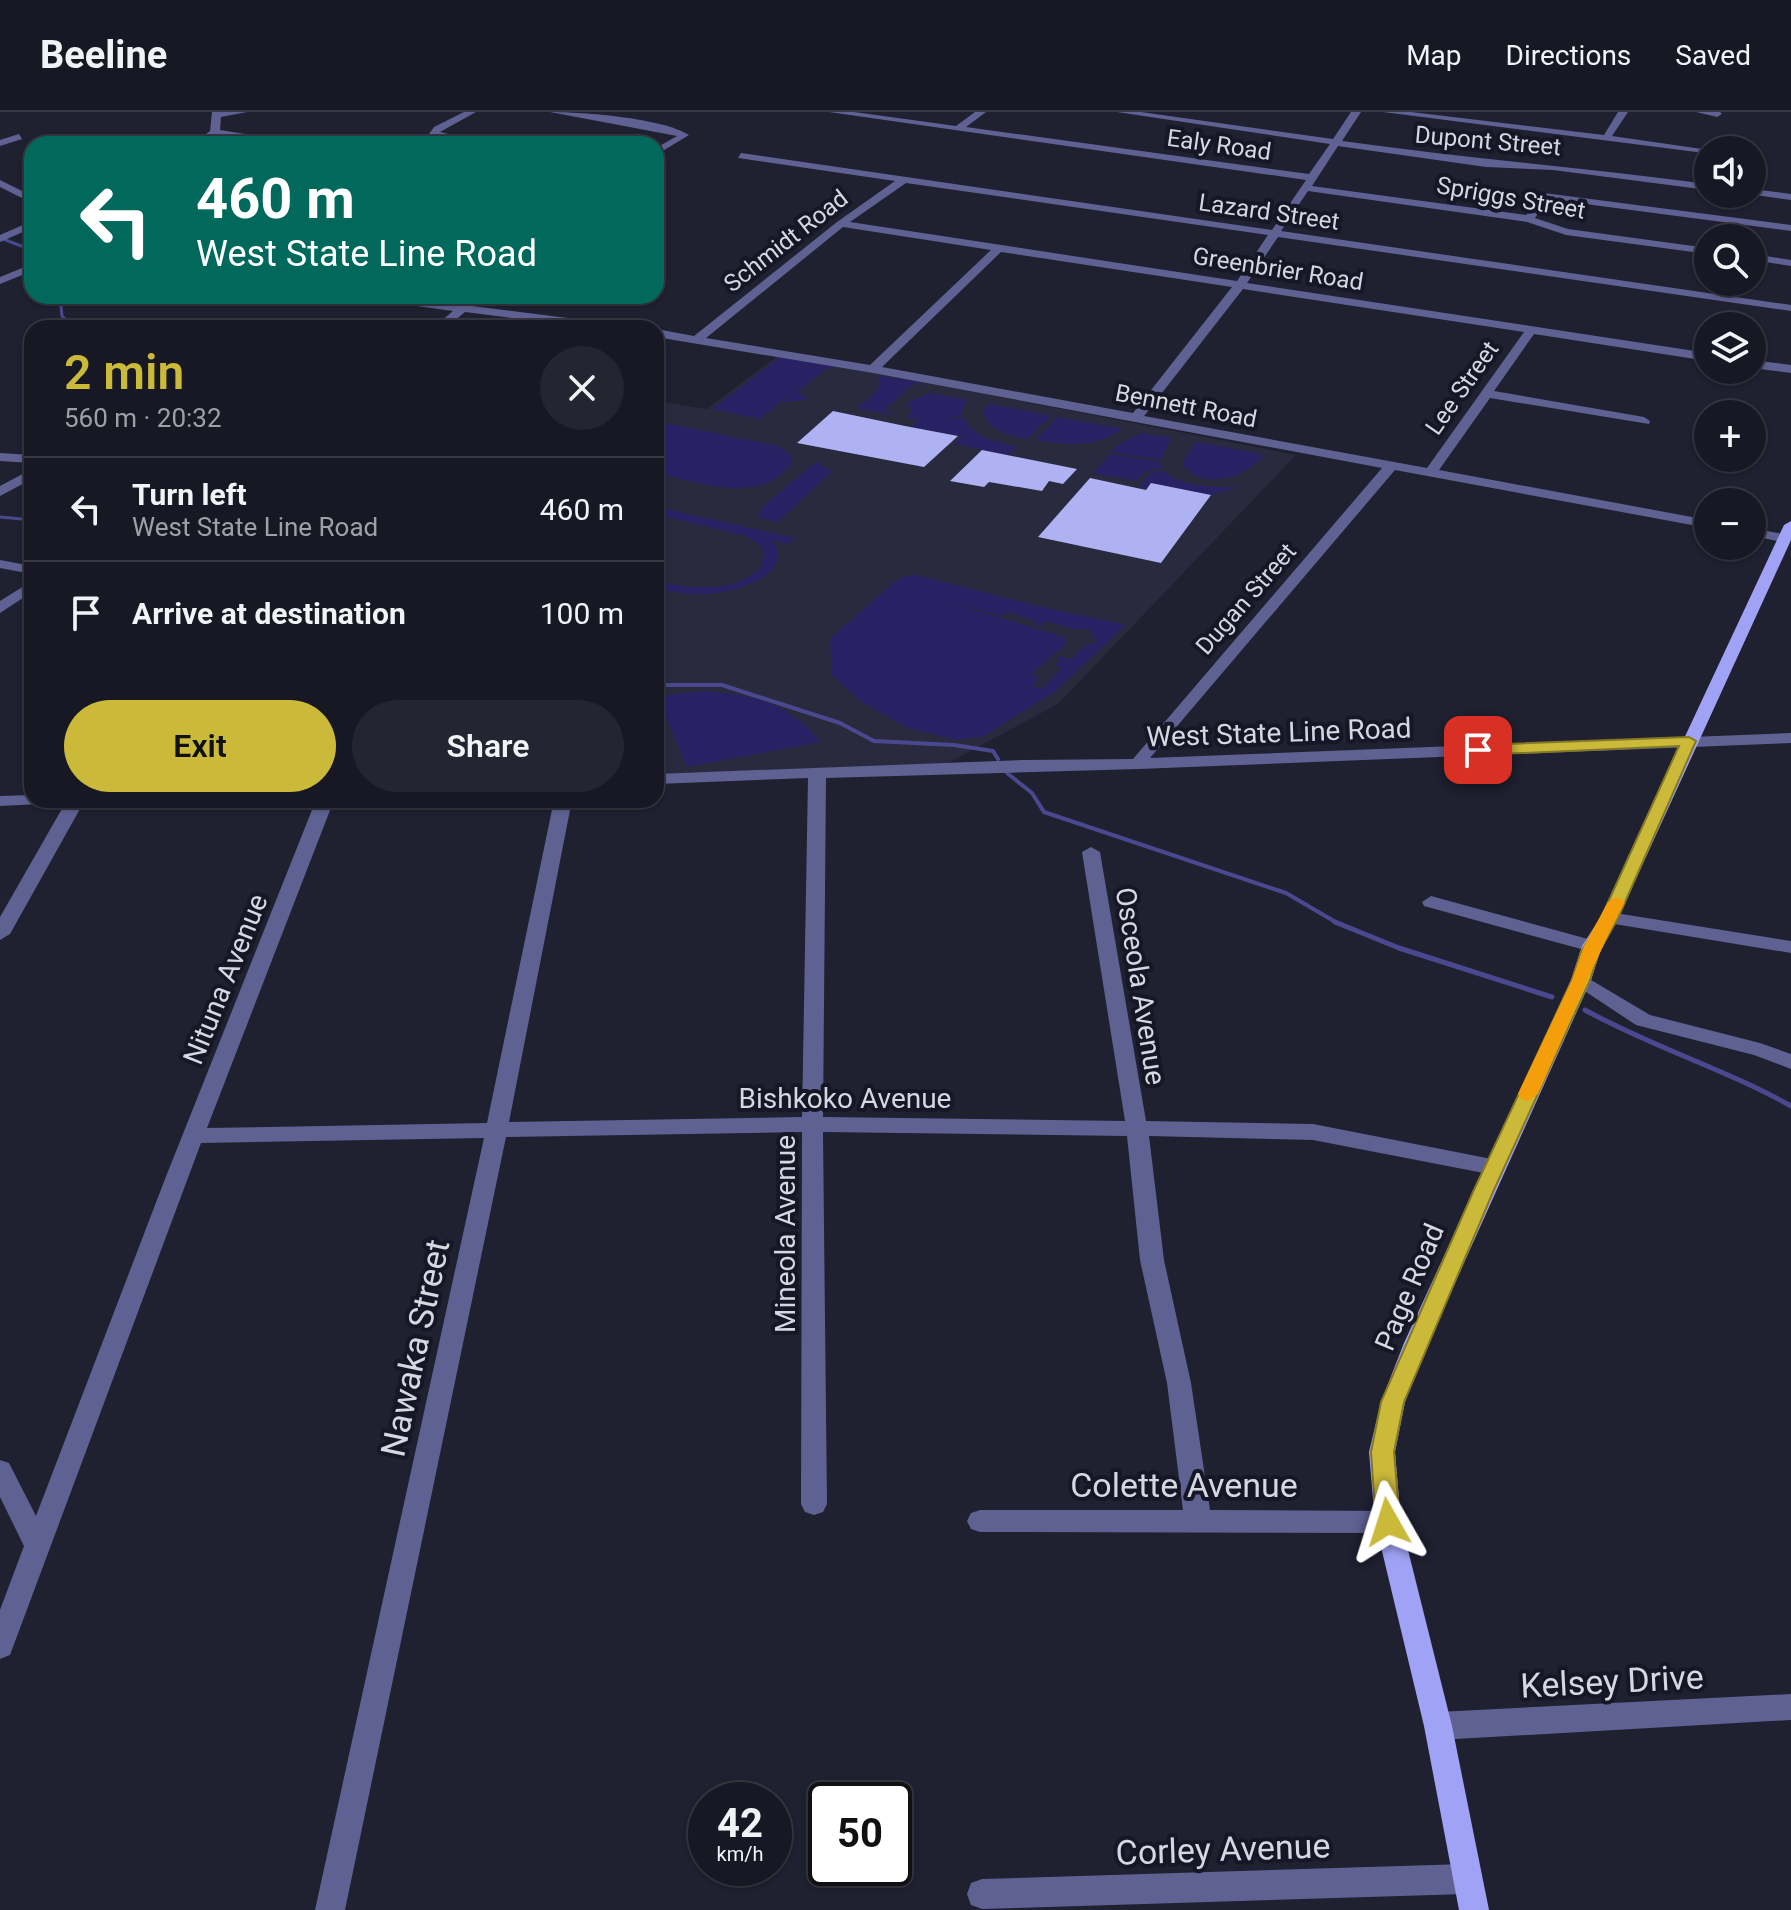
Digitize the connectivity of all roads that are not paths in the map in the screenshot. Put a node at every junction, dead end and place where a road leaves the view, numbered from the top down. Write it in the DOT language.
graph roads {
  1 [pos="242,112"];
  2 [pos="471,112"];
  3 [pos="555,112"];
  4 [pos="834,112"];
  5 [pos="981,112"];
  6 [pos="1122,112"];
  7 [pos="1356,112"];
  8 [pos="1388,112"];
  9 [pos="1623,112"];
  10 [pos="1701,112"];
  11 [pos="218,114"];
  12 [pos="583,114"];
  13 [pos="1717,114"];
  14 [pos="958,129"];
  15 [pos="215,132"];
  16 [pos="209,136"];
  17 [pos="244,136"];
  18 [pos="444,136"];
  19 [pos="19,137"];
  20 [pos="1606,139"];
  21 [pos="0,143"];
  22 [pos="1333,144"];
  23 [pos="664,147"];
  24 [pos="1694,149"];
  25 [pos="741,156"];
  26 [pos="1314,178"];
  27 [pos="903,180"];
  28 [pos="0,183"];
  29 [pos="1694,185"];
  30 [pos="1306,188"];
  31 [pos="1766,194"];
  32 [pos="24,196"];
  33 [pos="1791,197"];
  34 [pos="1529,219"];
  35 [pos="841,224"];
  36 [pos="24,228"];
  37 [pos="1791,228"];
  38 [pos="1274,233"];
  39 [pos="5,236"];
  40 [pos="999,248"];
  41 [pos="1694,249"];
  42 [pos="1766,259"];
  43 [pos="1791,263"];
  44 [pos="24,270"];
  45 [pos="0,281"];
  46 [pos="1240,285"];
  47 [pos="429,304"];
  48 [pos="1791,308"];
  49 [pos="462,309"];
  50 [pos="449,320"];
  51 [pos="551,320"];
  52 [pos="1531,330"];
  53 [pos="664,334"];
  54 [pos="698,338"];
  55 [pos="1694,355"];
  56 [pos="1766,366"];
  57 [pos="873,369"];
  58 [pos="1791,369"];
  59 [pos="1484,393"];
  60 [pos="1135,419"];
  61 [pos="1644,421"];
  62 [pos="0,457"];
  63 [pos="24,458"];
  64 [pos="1391,466"];
  65 [pos="1431,472"];
  66 [pos="24,478"];
  67 [pos="0,492"];
  68 [pos="1694,521"];
  69 [pos="1787,531"];
  70 [pos="1766,532"];
  71 [pos="0,564"];
  72 [pos="24,568"];
  73 [pos="24,591"];
  74 [pos="0,608"];
  75 [pos="1693,734"];
  76 [pos="1791,738"];
  77 [pos="1139,764"];
  78 [pos="817,773"];
  79 [pos="664,779"];
  80 [pos="24,800"];
  81 [pos="0,801"];
  82 [pos="71,808"];
  83 [pos="322,808"];
  84 [pos="561,808"];
  85 [pos="1091,852"];
  86 [pos="1431,902"];
  87 [pos="1609,918"];
  88 [pos="0,934"];
  89 [pos="1592,946"];
  90 [pos="1791,947"];
  91 [pos="1581,980"];
  92 [pos="1791,1062"];
  93 [pos="813,1124"];
  94 [pos="1137,1129"];
  95 [pos="496,1131"];
  96 [pos="193,1136"];
  97 [pos="1494,1167"];
  98 [pos="0,1471"];
  99 [pos="814,1504"];
  100 [pos="980,1521"];
  101 [pos="1198,1521"];
  102 [pos="1388,1522"];
  103 [pos="39,1548"];
  104 [pos="0,1646"];
  105 [pos="1791,1707"];
  106 [pos="1438,1726"];
  107 [pos="1466,1879"];
  108 [pos="982,1894"];
  109 [pos="330,1910"];
  110 [pos="1474,1910"];
  1 -- 11 [label="street"];
  2 -- 18 [label="street"];
  3 -- 12 [label="street"];
  4 -- 14 [label="street, Ealy Road"];
  5 -- 14 [label="street"];
  6 -- 22 [label="street, Dupont Street"];
  7 -- 22 [label="street"];
  8 -- 20 [label="street"];
  9 -- 20 [label="street"];
  10 -- 13 [label="street"];
  11 -- 15 [label="street"];
  12 -- 23 [label="street"];
  14 -- 26 [label="street, Ealy Road"];
  15 -- 16 [label="street"];
  15 -- 17 [label="street"];
  19 -- 21 [label="street"];
  20 -- 24 [label="street"];
  22 -- 26 [label="street"];
  22 -- 29 [label="street, Dupont Street"];
  25 -- 27 [label="street, Lazard Street"];
  26 -- 30 [label="street"];
  27 -- 35 [label="street, Schmidt Road"];
  27 -- 38 [label="street, Lazard Street"];
  28 -- 32 [label="street"];
  30 -- 34 [label="street, Spriggs Street"];
  30 -- 38 [label="street"];
  31 -- 33 [label="street"];
  34 -- 37 [label="street"];
  34 -- 41 [label="street, Spriggs Street"];
  35 -- 40 [label="street, Greenbrier Road"];
  35 -- 54 [label="street, Schmidt Road"];
  36 -- 39 [label="street"];
  38 -- 46 [label="street"];
  38 -- 48 [label="street, Lazard Street"];
  40 -- 46 [label="street, Greenbrier Road"];
  40 -- 57 [label="street"];
  42 -- 43 [label="street"];
  44 -- 45 [label="street"];
  46 -- 52 [label="street, Greenbrier Road"];
  46 -- 60 [label="street"];
  47 -- 49 [label="street"];
  49 -- 50 [label="street"];
  49 -- 51 [label="street"];
  52 -- 55 [label="street, Greenbrier Road"];
  52 -- 59 [label="street, Lee Street"];
  53 -- 54 [label="street, Bennett Road"];
  54 -- 57 [label="street, Bennett Road"];
  56 -- 58 [label="street"];
  57 -- 60 [label="street, Bennett Road"];
  59 -- 61 [label="street"];
  59 -- 65 [label="street, Lee Street"];
  60 -- 64 [label="street, Bennett Road"];
  62 -- 63 [label="street"];
  64 -- 65 [label="street, Bennett Road"];
  64 -- 77 [label="street, Dugan Street"];
  65 -- 68 [label="street, Bennett Road"];
  66 -- 67 [label="street"];
  69 -- 70 [label="street"];
  69 -- 75 [label="main road, Page Road"];
  71 -- 72 [label="street"];
  73 -- 74 [label="street"];
  75 -- 76 [label="street, West State Line Road"];
  75 -- 77 [label="street, West State Line Road"];
  75 -- 87 [label="main road, Page Road"];
  77 -- 78 [label="street, West State Line Road"];
  78 -- 79 [label="street, West State Line Road"];
  78 -- 93 [label="street, Mineola Avenue"];
  80 -- 81 [label="street"];
  82 -- 88 [label="street"];
  83 -- 96 [label="street, Nituna Avenue"];
  84 -- 95 [label="street, Nawaka Street"];
  85 -- 94 [label="street, Osceola Avenue"];
  86 -- 89 [label="street"];
  87 -- 89 [label="main road, Page Road"];
  87 -- 90 [label="street"];
  89 -- 91 [label="main road, Page Road"];
  91 -- 92 [label="street"];
  91 -- 97 [label="main road, Page Road"];
  93 -- 94 [label="street, Bishkoko Avenue"];
  93 -- 95 [label="street, Bishkoko Avenue"];
  93 -- 99 [label="street, Mineola Avenue"];
  94 -- 97 [label="street, Bishkoko Avenue"];
  94 -- 101 [label="street, Osceola Avenue"];
  95 -- 96 [label="street, Bishkoko Avenue"];
  95 -- 109 [label="street, Nawaka Street"];
  96 -- 103 [label="street, Nituna Avenue"];
  97 -- 102 [label="main road, Page Road"];
  98 -- 103 [label="street"];
  100 -- 101 [label="street, Colette Avenue"];
  101 -- 102 [label="street, Colette Avenue"];
  102 -- 106 [label="main road, Page Road"];
  103 -- 104 [label="street, Nituna Avenue"];
  105 -- 106 [label="street, Kelsey Drive"];
  106 -- 107 [label="main road, Page Road"];
  107 -- 108 [label="street, Corley Avenue"];
  107 -- 110 [label="main road, Page Road"];
}
